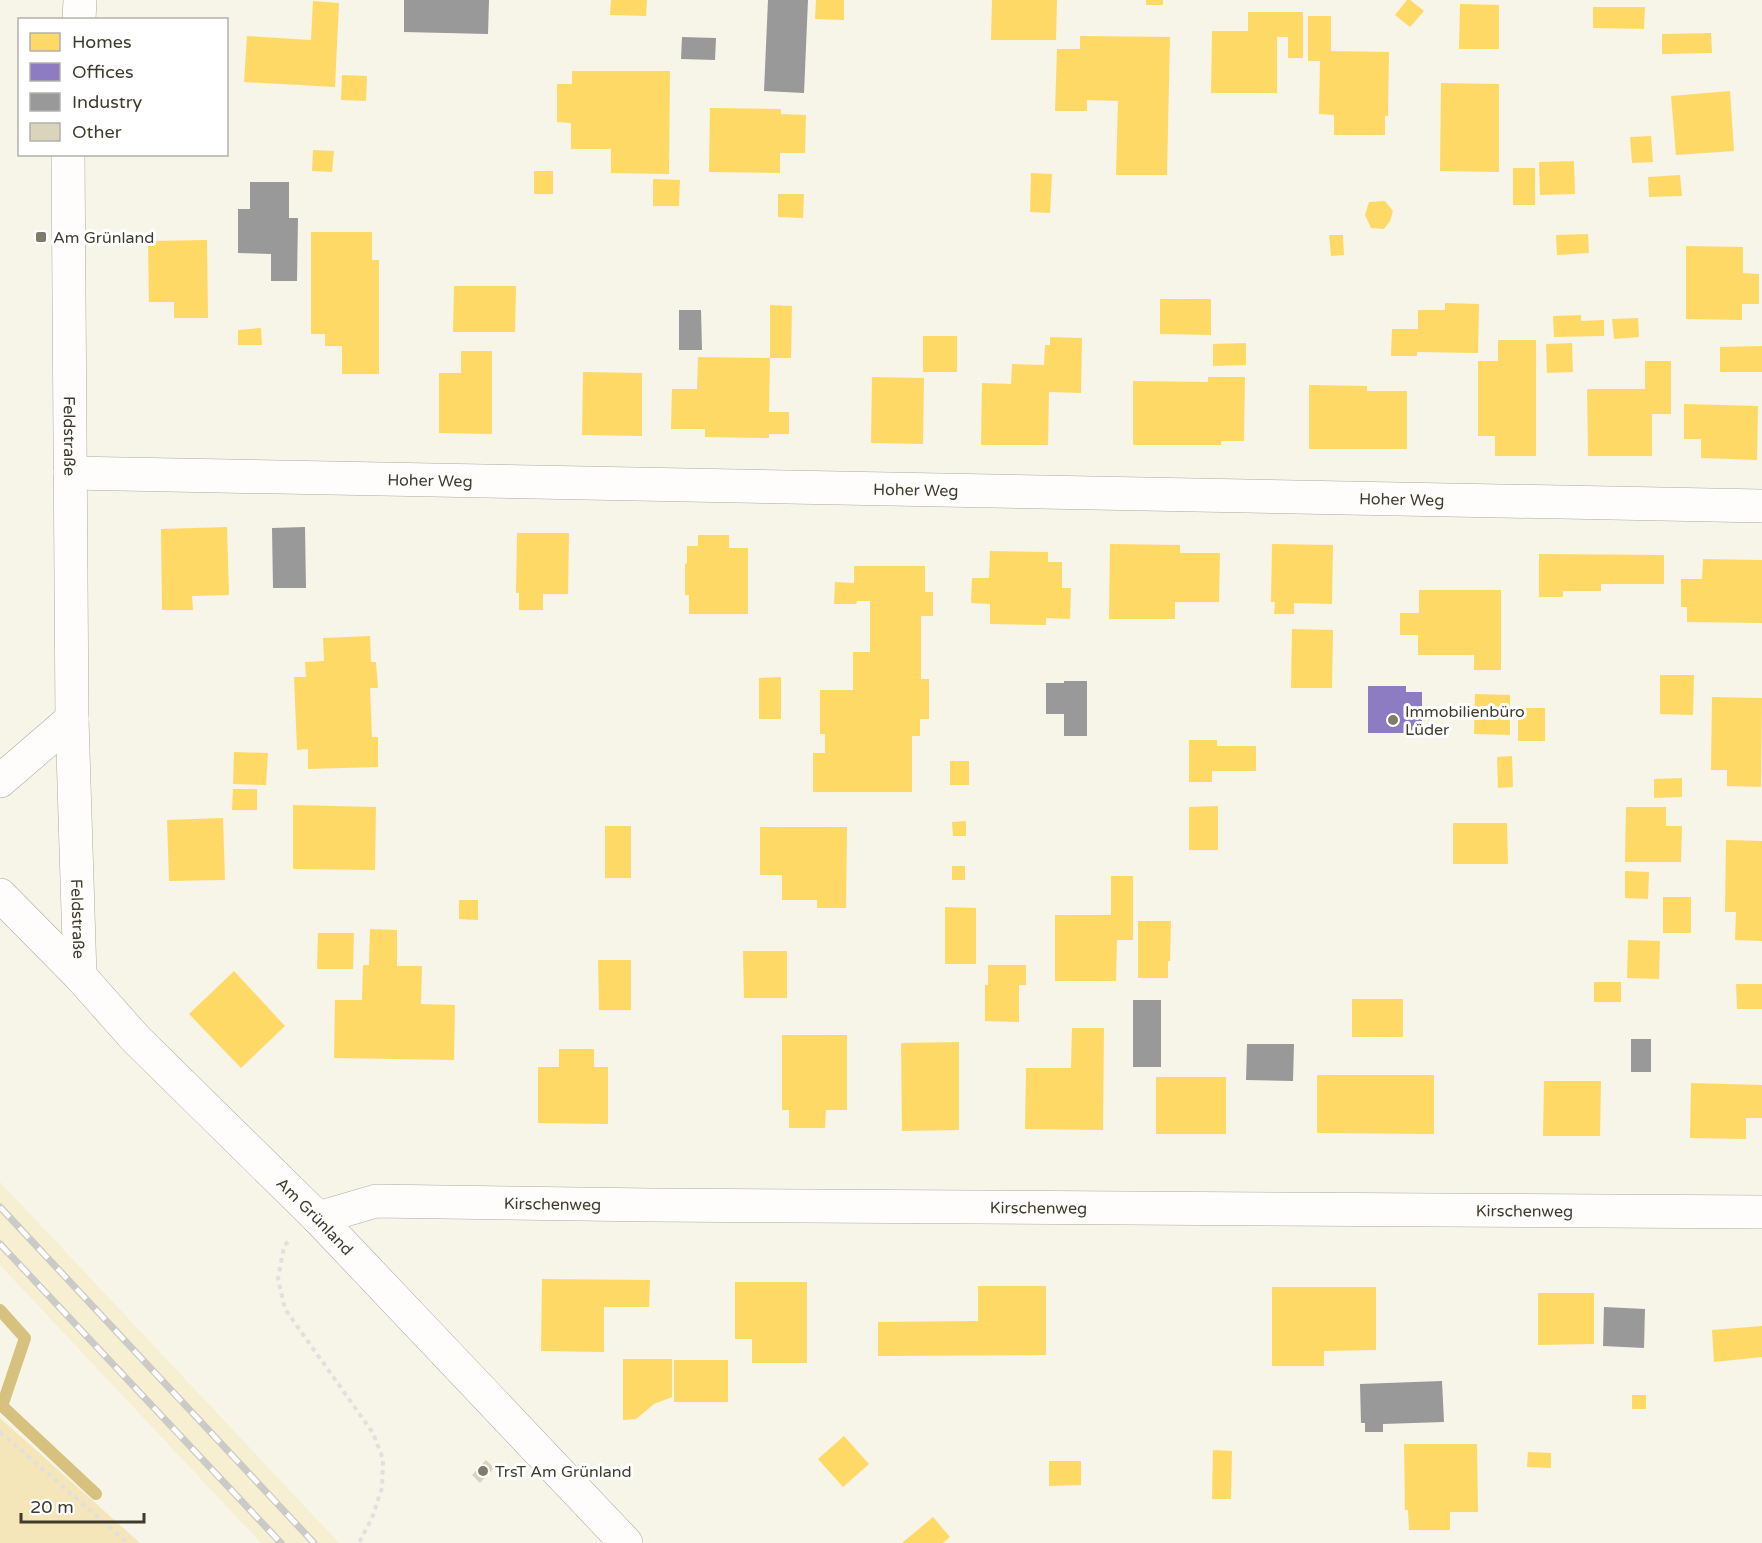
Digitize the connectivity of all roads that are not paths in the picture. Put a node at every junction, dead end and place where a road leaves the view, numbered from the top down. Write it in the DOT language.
graph roads {
  1 [pos="80,0"];
  2 [pos="79,18"];
  3 [pos="68,156"];
  4 [pos="70,473"];
  5 [pos="1762,506"];
  6 [pos="72,718"];
  7 [pos="0,781"];
  8 [pos="0,895"];
  9 [pos="80,976"];
  10 [pos="1762,1212"];
  11 [pos="318,1218"];
  12 [pos="626,1543"];
  1 -- 2 [label="street"];
  3 -- 4 [label="street, Feldstraße"];
  4 -- 5 [label="street, Hoher Weg"];
  4 -- 6 [label="street, Feldstraße"];
  6 -- 7 [label="street"];
  6 -- 9 [label="street, Feldstraße"];
  8 -- 9 [label="street, Am Grünland"];
  9 -- 11 [label="street, Am Grünland"];
  10 -- 11 [label="street, Kirschenweg"];
  11 -- 12 [label="street, Am Grünland"];
}
